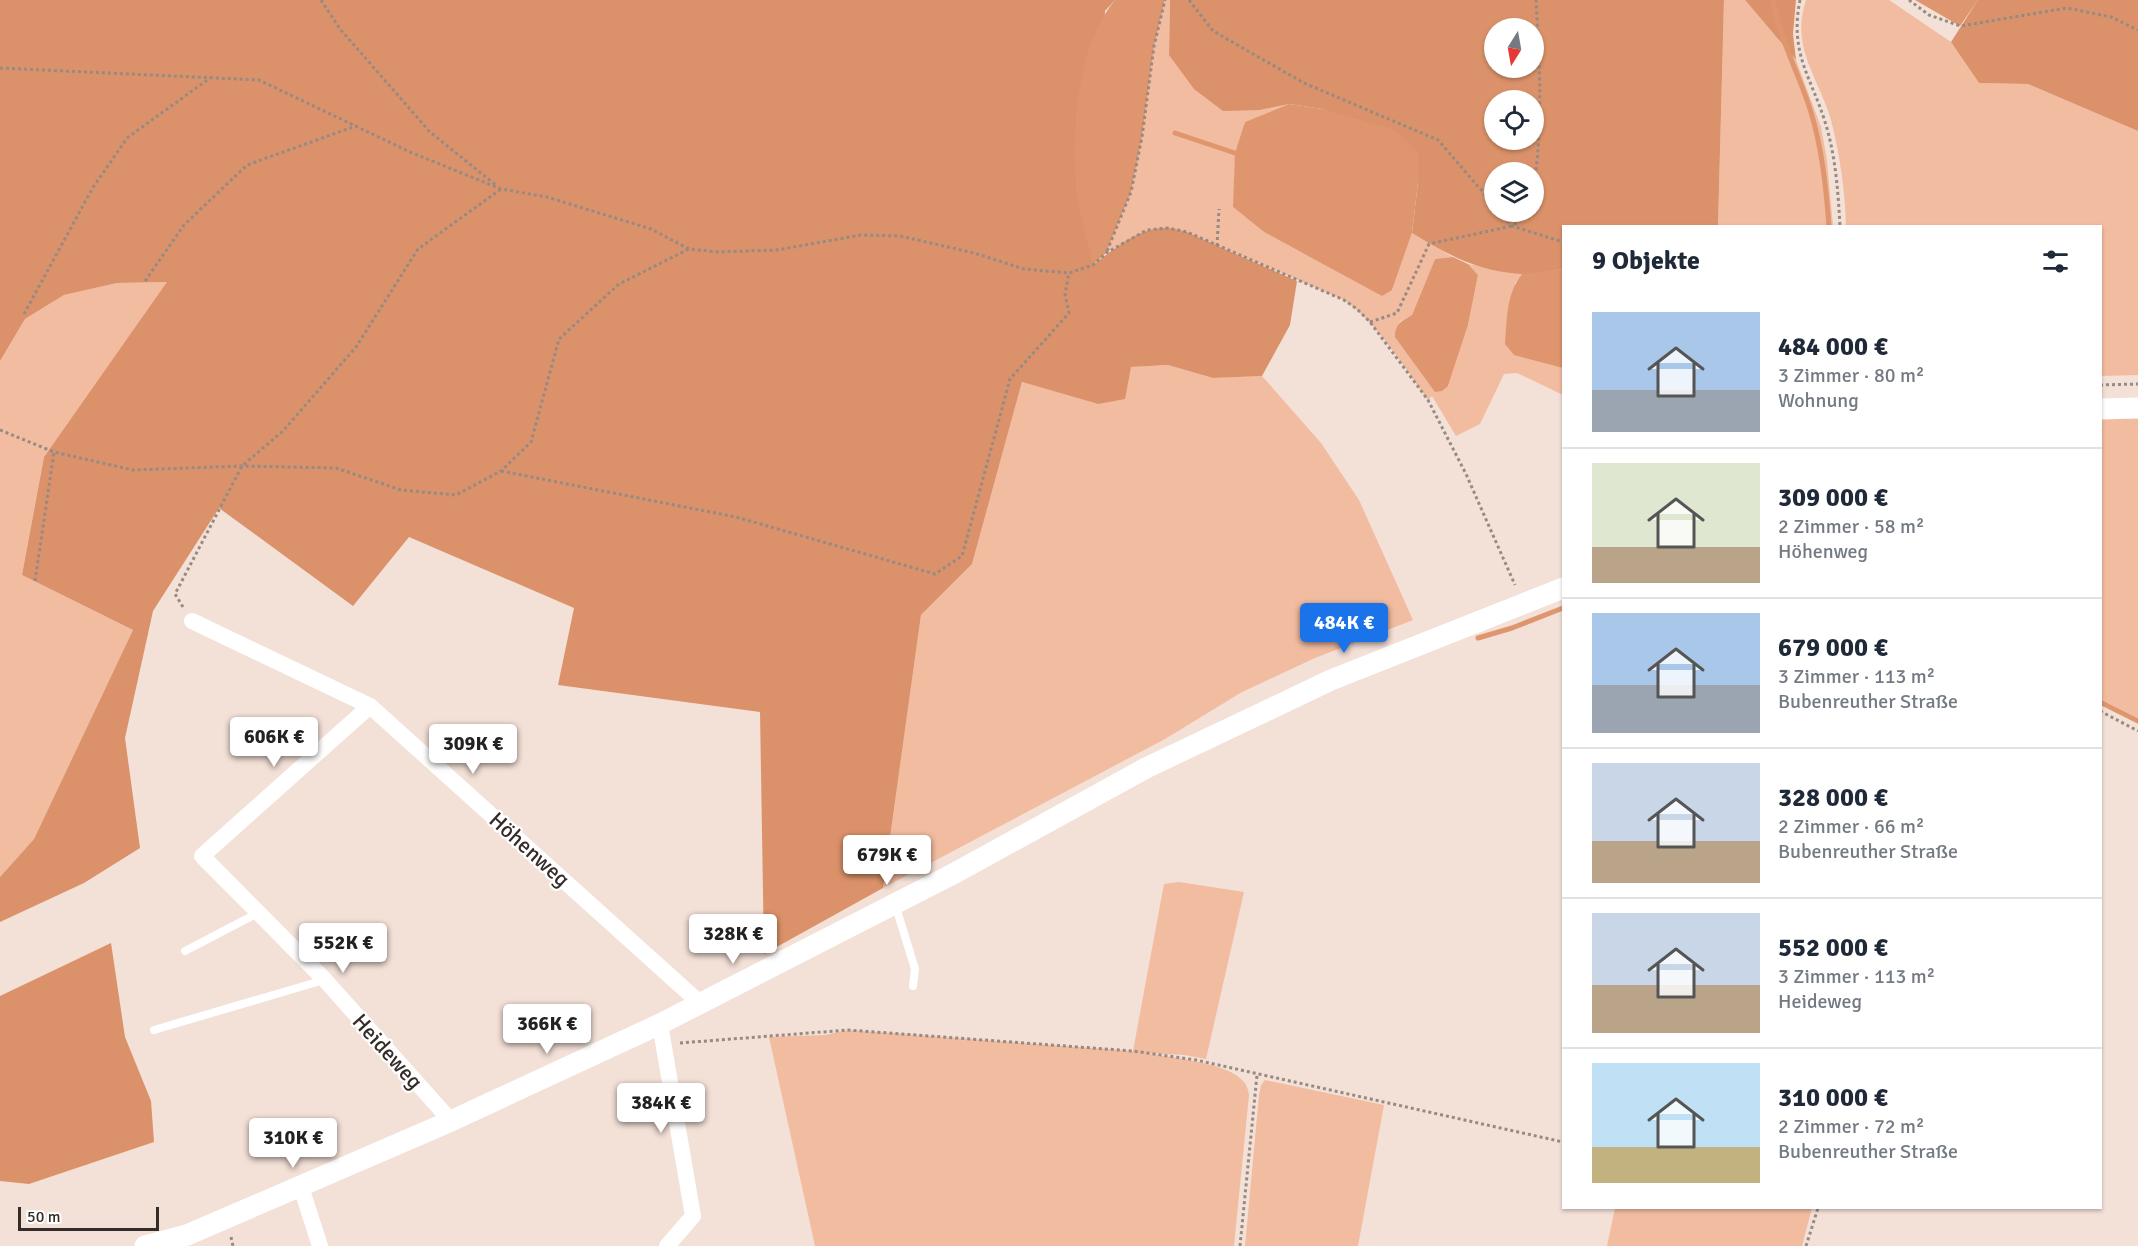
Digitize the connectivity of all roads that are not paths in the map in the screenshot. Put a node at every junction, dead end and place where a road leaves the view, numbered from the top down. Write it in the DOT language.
graph roads {
  1 [pos="2138,408"];
  2 [pos="2102,409"];
  3 [pos="1562,588"];
  4 [pos="192,621"];
  5 [pos="370,706"];
  6 [pos="895,903"];
  7 [pos="258,913"];
  8 [pos="185,951"];
  9 [pos="325,980"];
  10 [pos="913,986"];
  11 [pos="701,1004"];
  12 [pos="660,1023"];
  13 [pos="154,1030"];
  14 [pos="451,1121"];
  15 [pos="301,1187"];
  16 [pos="145,1246"];
  17 [pos="320,1246"];
  18 [pos="667,1246"];
  1 -- 2 [label="street"];
  3 -- 6 [label="street"];
  4 -- 5 [label="street, Höhenweg"];
  5 -- 7 [label="street, Heideweg"];
  5 -- 11 [label="street, Höhenweg"];
  6 -- 10 [label="lane"];
  6 -- 11 [label="street"];
  7 -- 8 [label="lane"];
  7 -- 9 [label="street, Heideweg"];
  9 -- 13 [label="lane"];
  9 -- 14 [label="street, Heideweg"];
  11 -- 12 [label="street"];
  12 -- 14 [label="street"];
  12 -- 18 [label="street"];
  14 -- 15 [label="street"];
  15 -- 16 [label="street"];
  15 -- 17 [label="street"];
}
